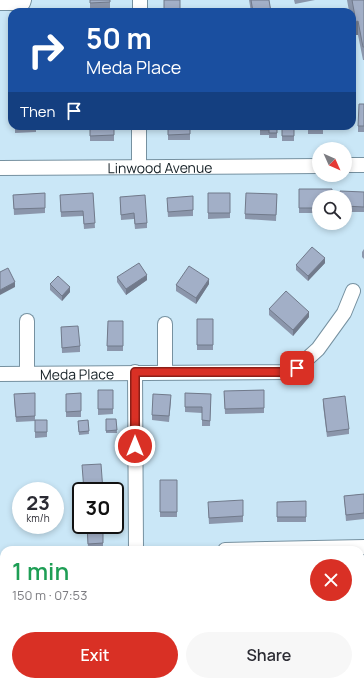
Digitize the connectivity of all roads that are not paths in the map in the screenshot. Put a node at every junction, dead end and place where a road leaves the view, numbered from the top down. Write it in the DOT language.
graph roads {
  1 [pos="24,0"];
  2 [pos="0,3"];
  3 [pos="139,130"];
  4 [pos="364,165"];
  5 [pos="312,166"];
  6 [pos="352,166"];
  7 [pos="139,167"];
  8 [pos="0,168"];
  9 [pos="352,292"];
  10 [pos="27,322"];
  11 [pos="165,324"];
  12 [pos="135,372"];
  13 [pos="165,372"];
  14 [pos="26,373"];
  15 [pos="0,374"];
  16 [pos="136,546"];
  1 -- 2 [label="street"];
  3 -- 7 [label="street"];
  4 -- 6 [label="street"];
  5 -- 7 [label="street, Linwood Avenue"];
  7 -- 8 [label="street, Linwood Avenue"];
  9 -- 13 [label="street, Meda Place"];
  10 -- 14 [label="street"];
  11 -- 13 [label="street"];
  12 -- 13 [label="street, Meda Place"];
  12 -- 14 [label="street, Meda Place"];
  12 -- 16 [label="street"];
  14 -- 15 [label="street, Meda Place"];
}
